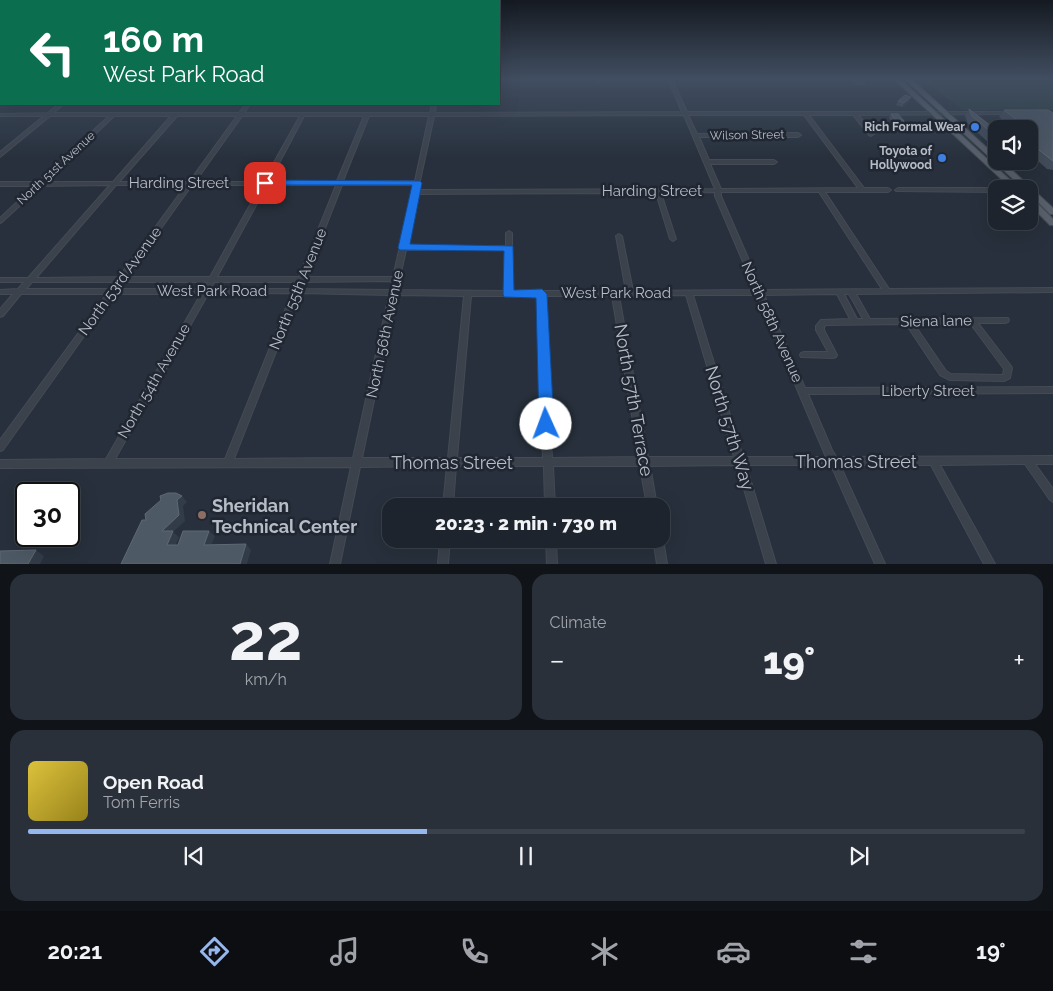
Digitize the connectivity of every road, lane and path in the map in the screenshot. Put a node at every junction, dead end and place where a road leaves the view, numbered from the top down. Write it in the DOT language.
graph roads {
  1 [pos="60,105"];
  2 [pos="247,105"];
  3 [pos="434,105"];
  4 [pos="682,105"];
  5 [pos="927,105"];
  6 [pos="937,105"];
  7 [pos="685,113"];
  8 [pos="805,113"];
  9 [pos="854,113"];
  10 [pos="936,113"];
  11 [pos="946,113"];
  12 [pos="1015,113"];
  13 [pos="302,114"];
  14 [pos="367,114"];
  15 [pos="431,114"];
  16 [pos="0,115"];
  17 [pos="48,115"];
  18 [pos="112,115"];
  19 [pos="175,115"];
  20 [pos="240,115"];
  21 [pos="871,134"];
  22 [pos="798,135"];
  23 [pos="696,136"];
  24 [pos="988,152"];
  25 [pos="0,155"];
  26 [pos="707,162"];
  27 [pos="774,162"];
  28 [pos="1007,170"];
  29 [pos="1002,175"];
  30 [pos="1007,180"];
  31 [pos="1016,180"];
  32 [pos="1018,180"];
  33 [pos="192,183"];
  34 [pos="265,183"];
  35 [pos="341,183"];
  36 [pos="417,183"];
  37 [pos="0,184"];
  38 [pos="39,184"];
  39 [pos="115,184"];
  40 [pos="821,190"];
  41 [pos="862,190"];
  42 [pos="888,190"];
  43 [pos="898,190"];
  44 [pos="988,190"];
  45 [pos="658,191"];
  46 [pos="718,191"];
  47 [pos="415,192"];
  48 [pos="1038,200"];
  49 [pos="1038,204"];
  50 [pos="1053,212"];
  51 [pos="0,221"];
  52 [pos="1053,223"];
  53 [pos="509,232"];
  54 [pos="620,236"];
  55 [pos="673,239"];
  56 [pos="404,248"];
  57 [pos="509,248"];
  58 [pos="397,279"];
  59 [pos="0,280"];
  60 [pos="30,280"];
  61 [pos="120,280"];
  62 [pos="212,280"];
  63 [pos="302,280"];
  64 [pos="1053,290"];
  65 [pos="297,291"];
  66 [pos="839,291"];
  67 [pos="851,291"];
  68 [pos="887,291"];
  69 [pos="0,292"];
  70 [pos="20,292"];
  71 [pos="112,292"];
  72 [pos="205,292"];
  73 [pos="394,292"];
  74 [pos="689,292"];
  75 [pos="758,292"];
  76 [pos="615,293"];
  77 [pos="630,293"];
  78 [pos="468,294"];
  79 [pos="508,294"];
  80 [pos="542,294"];
  81 [pos="0,314"];
  82 [pos="1005,320"];
  83 [pos="908,321"];
  84 [pos="972,321"];
  85 [pos="855,322"];
  86 [pos="868,322"];
  87 [pos="804,355"];
  88 [pos="1053,390"];
  89 [pos="803,391"];
  90 [pos="0,447"];
  91 [pos="834,460"];
  92 [pos="933,460"];
  93 [pos="1027,460"];
  94 [pos="1053,460"];
  95 [pos="740,461"];
  96 [pos="451,462"];
  97 [pos="548,462"];
  98 [pos="644,462"];
  99 [pos="228,463"];
  100 [pos="356,463"];
  101 [pos="0,464"];
  102 [pos="108,464"];
  103 [pos="1053,497"];
  104 [pos="449,498"];
  105 [pos="550,498"];
  106 [pos="651,498"];
  107 [pos="444,548"];
  108 [pos="551,548"];
  109 [pos="659,548"];
  110 [pos="335,564"];
  111 [pos="443,564"];
  112 [pos="552,564"];
  113 [pos="662,564"];
  114 [pos="771,564"];
  115 [pos="880,564"];
  116 [pos="990,564"];
  1 -- 17 [label="street"];
  2 -- 20 [label="street, North 53rd Avenue"];
  3 -- 15 [label="street, North 56th Avenue"];
  4 -- 7 [label="street, North 58th Avenue"];
  5 -- 10 [label="main road"];
  6 -- 11 [label="main road"];
  7 -- 8 [label="street"];
  7 -- 15 [label="street"];
  7 -- 23 [label="street, North 58th Avenue"];
  8 -- 9 [label="street"];
  8 -- 41 [label="street"];
  9 -- 10 [label="street"];
  9 -- 21 [label="street"];
  10 -- 11 [label="street"];
  10 -- 29 [label="main road"];
  11 -- 12 [label="street"];
  11 -- 24 [label="main road"];
  13 -- 14 [label="street"];
  13 -- 20 [label="street"];
  13 -- 34 [label="street, North 54th Avenue"];
  14 -- 15 [label="street"];
  14 -- 35 [label="street, North 55th Avenue"];
  15 -- 36 [label="street, North 56th Avenue"];
  16 -- 17 [label="street"];
  17 -- 18 [label="street"];
  17 -- 25 [label="street"];
  18 -- 19 [label="street"];
  18 -- 38 [label="street, North 51st Avenue"];
  19 -- 20 [label="street"];
  19 -- 39 [label="street"];
  20 -- 33 [label="street, North 53rd Avenue"];
  22 -- 23 [label="street, Wilson Street"];
  23 -- 26 [label="street, North 58th Avenue"];
  26 -- 27 [label="street"];
  26 -- 46 [label="street, North 58th Avenue"];
  28 -- 32 [label="main road"];
  29 -- 30 [label="main road"];
  29 -- 31 [label="main road"];
  33 -- 34 [label="street, Harding Street"];
  33 -- 39 [label="street, Harding Street"];
  33 -- 61 [label="street, North 53rd Avenue"];
  34 -- 35 [label="street, Harding Street"];
  34 -- 62 [label="street, North 54th Avenue"];
  35 -- 36 [label="street, Harding Street"];
  35 -- 63 [label="street, North 55th Avenue"];
  36 -- 47 [label="street, North 56th Avenue"];
  37 -- 38 [label="street, Harding Street"];
  38 -- 39 [label="street, Harding Street"];
  38 -- 51 [label="street, North 51st Avenue"];
  39 -- 60 [label="street"];
  40 -- 41 [label="street, Harding Street"];
  40 -- 46 [label="street, Harding Street"];
  40 -- 68 [label="street"];
  41 -- 42 [label="street, Harding Street"];
  43 -- 44 [label="street"];
  45 -- 46 [label="street, Harding Street"];
  45 -- 47 [label="street, Harding Street"];
  45 -- 55 [label="street"];
  46 -- 75 [label="street, North 58th Avenue"];
  47 -- 56 [label="street, North 56th Avenue"];
  48 -- 50 [label="main road"];
  49 -- 52 [label="main road"];
  53 -- 57 [label="street"];
  54 -- 77 [label="street"];
  56 -- 57 [label="street"];
  56 -- 58 [label="street, North 56th Avenue"];
  57 -- 79 [label="street"];
  58 -- 63 [label="street, West Park Road"];
  58 -- 73 [label="street, North 56th Avenue"];
  59 -- 60 [label="street, West Park Road"];
  60 -- 61 [label="street, West Park Road"];
  60 -- 70 [label="street"];
  61 -- 62 [label="street, West Park Road"];
  61 -- 71 [label="street, North 53rd Avenue"];
  62 -- 63 [label="street, West Park Road"];
  62 -- 72 [label="street, North 54th Avenue"];
  63 -- 65 [label="street, North 55th Avenue"];
  64 -- 68 [label="street, West Park Road"];
  65 -- 72 [label="street, West Park Road"];
  65 -- 73 [label="street, West Park Road"];
  65 -- 99 [label="street, North 55th Avenue"];
  66 -- 67 [label="street, West Park Road"];
  66 -- 75 [label="street, West Park Road"];
  66 -- 85 [label="street"];
  67 -- 68 [label="street, West Park Road"];
  67 -- 86 [label="street"];
  69 -- 70 [label="street, West Park Road"];
  70 -- 71 [label="street, West Park Road"];
  70 -- 81 [label="street"];
  71 -- 72 [label="street, West Park Road"];
  71 -- 90 [label="street, North 53rd Avenue"];
  72 -- 102 [label="street, North 54th Avenue"];
  73 -- 78 [label="street, West Park Road"];
  73 -- 100 [label="street, North 56th Avenue"];
  74 -- 75 [label="street, West Park Road"];
  74 -- 77 [label="street, West Park Road"];
  74 -- 95 [label="street, North 57th Way"];
  75 -- 89 [label="street, North 58th Avenue"];
  76 -- 77 [label="street, West Park Road"];
  76 -- 80 [label="street, West Park Road"];
  76 -- 98 [label="street, North 57th Terrace"];
  78 -- 79 [label="street, West Park Road"];
  78 -- 96 [label="street"];
  79 -- 80 [label="street, West Park Road"];
  80 -- 97 [label="street"];
  82 -- 84 [label="street, Siena lane"];
  83 -- 84 [label="street, Siena lane"];
  83 -- 84 [label="street"];
  83 -- 86 [label="street, Siena lane"];
  85 -- 86 [label="street, Siena lane"];
  85 -- 87 [label="street, Siena lane"];
  88 -- 89 [label="street, Liberty Street"];
  89 -- 91 [label="street, North 58th Avenue"];
  91 -- 92 [label="street, Thomas Street"];
  91 -- 95 [label="street, Thomas Street"];
  91 -- 115 [label="street, North 58th Avenue"];
  92 -- 93 [label="street, Thomas Street"];
  92 -- 116 [label="street"];
  93 -- 94 [label="street, Thomas Street"];
  93 -- 103 [label="street"];
  95 -- 98 [label="street, Thomas Street"];
  95 -- 114 [label="street, North 57th Way"];
  96 -- 97 [label="street, Thomas Street"];
  96 -- 100 [label="street, Thomas Street"];
  96 -- 104 [label="street"];
  97 -- 98 [label="street, Thomas Street"];
  97 -- 105 [label="street"];
  98 -- 106 [label="street, North 57th Terrace"];
  99 -- 100 [label="street, Thomas Street"];
  99 -- 102 [label="street, Thomas Street"];
  100 -- 110 [label="street, North 56th Avenue"];
  101 -- 102 [label="street, Thomas Street"];
  107 -- 111 [label="street"];
  108 -- 112 [label="street"];
  109 -- 113 [label="street"];
}
